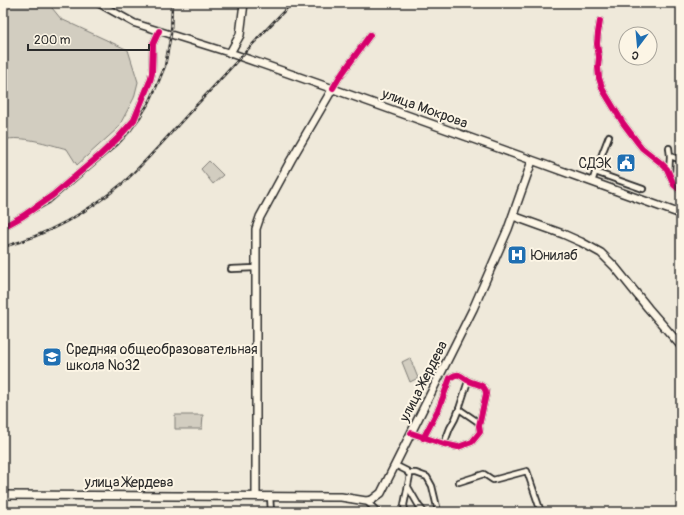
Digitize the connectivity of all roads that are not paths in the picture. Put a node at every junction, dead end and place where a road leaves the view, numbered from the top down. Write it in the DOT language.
graph roads {
  1 [pos="98,3"];
  2 [pos="244,3"];
  3 [pos="600,21"];
  4 [pos="159,31"];
  5 [pos="370,35"];
  6 [pos="230,53"];
  7 [pos="332,88"];
  8 [pos="609,136"];
  9 [pos="669,148"];
  10 [pos="670,156"];
  11 [pos="681,160"];
  12 [pos="532,161"];
  13 [pos="595,172"];
  14 [pos="669,174"];
  15 [pos="592,182"];
  16 [pos="643,189"];
  17 [pos="681,191"];
  18 [pos="681,214"];
  19 [pos="513,216"];
  20 [pos="3,227"];
  21 [pos="256,268"];
  22 [pos="231,269"];
  23 [pos="681,346"];
  24 [pos="468,381"];
  25 [pos="459,409"];
  26 [pos="479,426"];
  27 [pos="411,433"];
  28 [pos="423,438"];
  29 [pos="444,444"];
  30 [pos="395,465"];
  31 [pos="408,473"];
  32 [pos="459,482"];
  33 [pos="408,487"];
  34 [pos="3,495"];
  35 [pos="256,496"];
  36 [pos="270,496"];
  37 [pos="366,501"];
  38 [pos="437,507"];
  39 [pos="271,512"];
  40 [pos="378,512"];
  41 [pos="407,512"];
  42 [pos="424,512"];
  43 [pos="541,512"];
  1 -- 4 [label="street, улица Мокрова"];
  2 -- 6 [label="main road"];
  3 -- 14 [label="street"];
  4 -- 6 [label="street, улица Мокрова"];
  4 -- 20 [label="street"];
  5 -- 7 [label="street"];
  6 -- 7 [label="main road, улица Мокрова"];
  7 -- 12 [label="main road, улица Мокрова"];
  7 -- 21 [label="main road"];
  8 -- 13 [label="street"];
  9 -- 10 [label="street"];
  10 -- 11 [label="street"];
  10 -- 14 [label="street"];
  12 -- 15 [label="main road, улица Мокрова"];
  12 -- 19 [label="main road, улица Жердева"];
  13 -- 15 [label="street"];
  13 -- 16 [label="street"];
  14 -- 17 [label="street"];
  15 -- 18 [label="main road, улица Мокрова"];
  19 -- 23 [label="main road"];
  19 -- 27 [label="main road, улица Жердева"];
  21 -- 22 [label="street"];
  21 -- 35 [label="main road"];
  24 -- 25 [label="street"];
  24 -- 26 [label="street"];
  24 -- 28 [label="street"];
  25 -- 26 [label="street"];
  25 -- 29 [label="street"];
  26 -- 29 [label="street"];
  27 -- 28 [label="street"];
  27 -- 30 [label="main road, улица Жердева"];
  28 -- 29 [label="street"];
  30 -- 31 [label="street"];
  30 -- 37 [label="main road, улица Жердева"];
  31 -- 33 [label="street"];
  31 -- 38 [label="street"];
  32 -- 43 [label="street"];
  33 -- 41 [label="street"];
  33 -- 42 [label="street"];
  34 -- 35 [label="main road, улица Жердева"];
  35 -- 36 [label="main road, улица Жердева"];
  36 -- 37 [label="main road, улица Жердева"];
  36 -- 39 [label="street"];
  37 -- 40 [label="street"];
}
